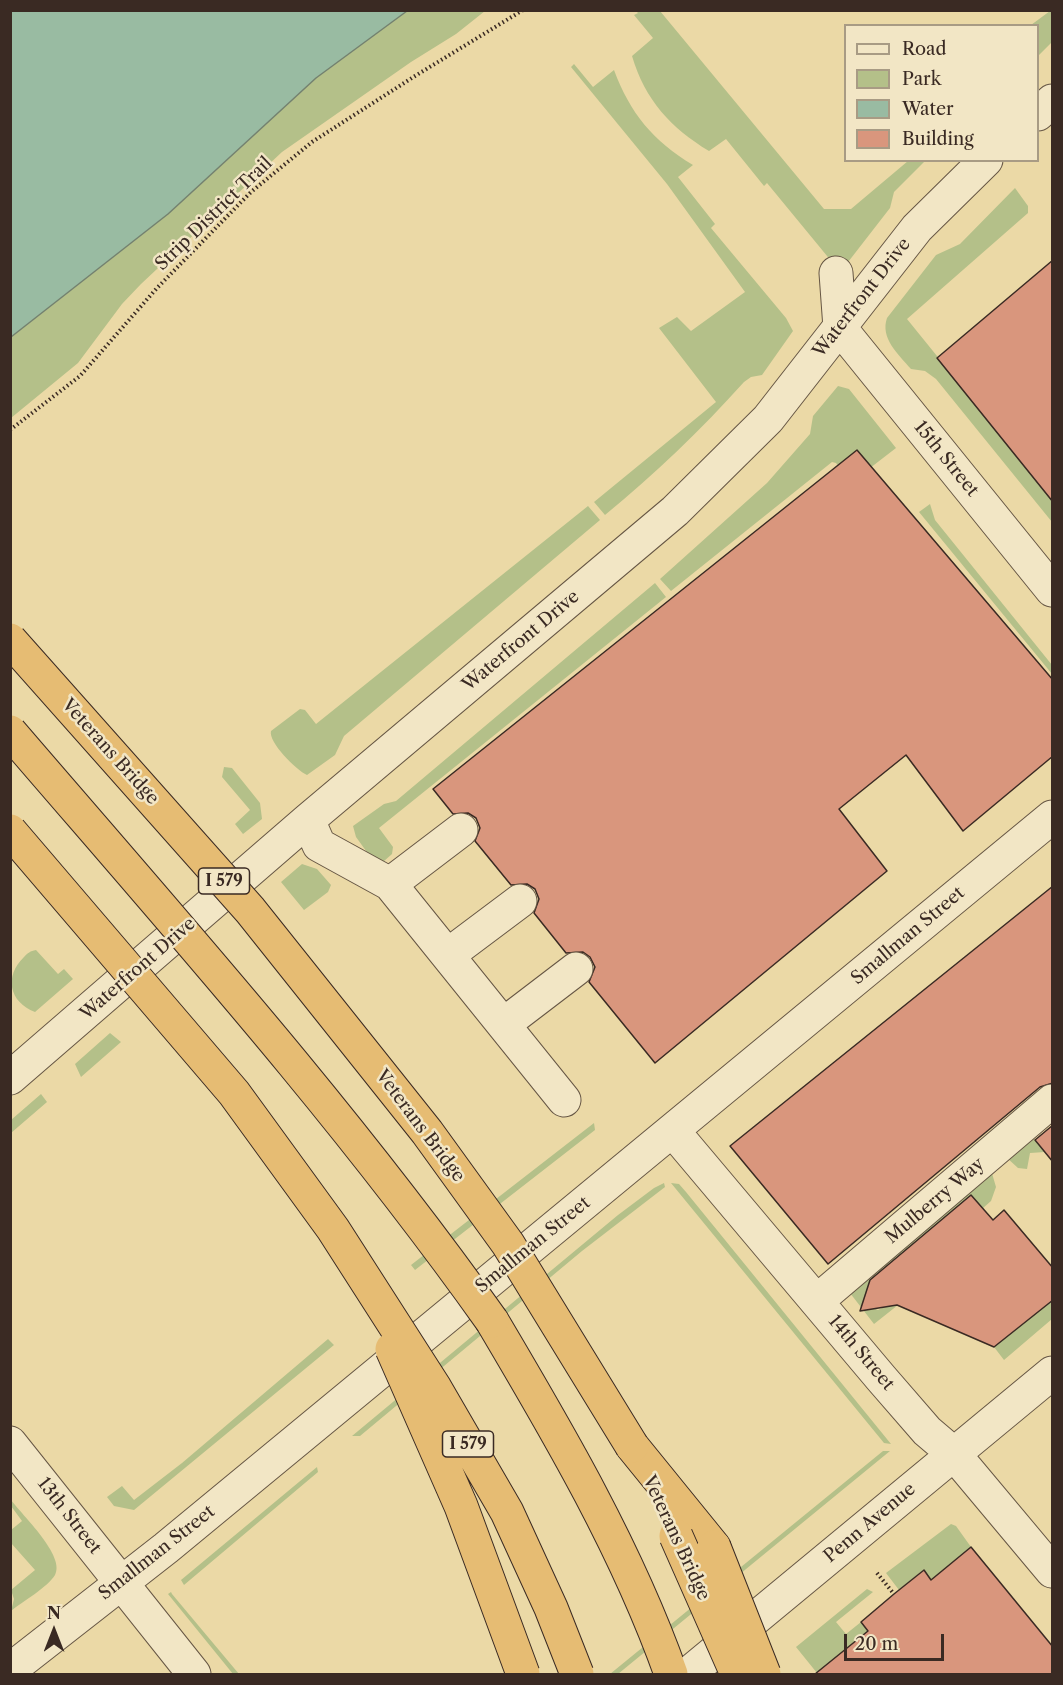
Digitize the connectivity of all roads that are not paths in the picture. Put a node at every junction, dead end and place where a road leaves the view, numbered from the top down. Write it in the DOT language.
graph roads {
  1 [pos="1053,101"];
  2 [pos="1039,113"];
  3 [pos="984,162"];
  4 [pos="836,273"];
  5 [pos="840,328"];
  6 [pos="1053,590"];
  7 [pos="10,640"];
  8 [pos="10,732"];
  9 [pos="1053,817"];
  10 [pos="308,820"];
  11 [pos="461,830"];
  12 [pos="10,831"];
  13 [pos="390,884"];
  14 [pos="520,901"];
  15 [pos="448,955"];
  16 [pos="576,969"];
  17 [pos="504,1024"];
  18 [pos="10,1078"];
  19 [pos="564,1100"];
  20 [pos="1053,1101"];
  21 [pos="674,1131"];
  22 [pos="333,1229"];
  23 [pos="817,1301"];
  24 [pos="1053,1373"];
  25 [pos="10,1443"];
  26 [pos="632,1446"];
  27 [pos="954,1454"];
  28 [pos="1053,1571"];
  29 [pos="120,1581"];
  30 [pos="10,1670"];
  31 [pos="194,1674"];
  32 [pos="523,1674"];
  33 [pos="577,1674"];
  34 [pos="671,1674"];
  35 [pos="688,1674"];
  36 [pos="737,1674"];
  37 [pos="764,1674"];
  1 -- 2 [label="street"];
  3 -- 5 [label="street, Waterfront Drive"];
  4 -- 5 [label="street"];
  5 -- 6 [label="street, 15th Street"];
  5 -- 10 [label="street, Waterfront Drive"];
  7 -- 26 [label="highway, Veterans Bridge / I 579, bridge"];
  8 -- 34 [label="highway, bridge"];
  9 -- 21 [label="street, Smallman Street"];
  10 -- 13 [label="street"];
  10 -- 18 [label="street, Waterfront Drive"];
  11 -- 13 [label="street"];
  12 -- 22 [label="highway, I 579, bridge"];
  13 -- 15 [label="street"];
  14 -- 15 [label="street"];
  15 -- 17 [label="street"];
  16 -- 17 [label="street"];
  17 -- 19 [label="street"];
  20 -- 23 [label="street, Mulberry Way"];
  21 -- 23 [label="street, 14th Street"];
  21 -- 29 [label="street, Smallman Street"];
  22 -- 32 [label="highway, bridge"];
  22 -- 33 [label="highway, I 579, bridge"];
  23 -- 27 [label="street, 14th Street"];
  24 -- 27 [label="street, Penn Avenue"];
  25 -- 29 [label="street, 13th Street"];
  26 -- 36 [label="highway, Veterans Bridge / I 579, bridge"];
  26 -- 37 [label="highway, bridge"];
  27 -- 28 [label="street, 14th Street"];
  27 -- 35 [label="street, Penn Avenue"];
  29 -- 30 [label="street, Smallman Street"];
  29 -- 31 [label="street, 13th Street"];
}
